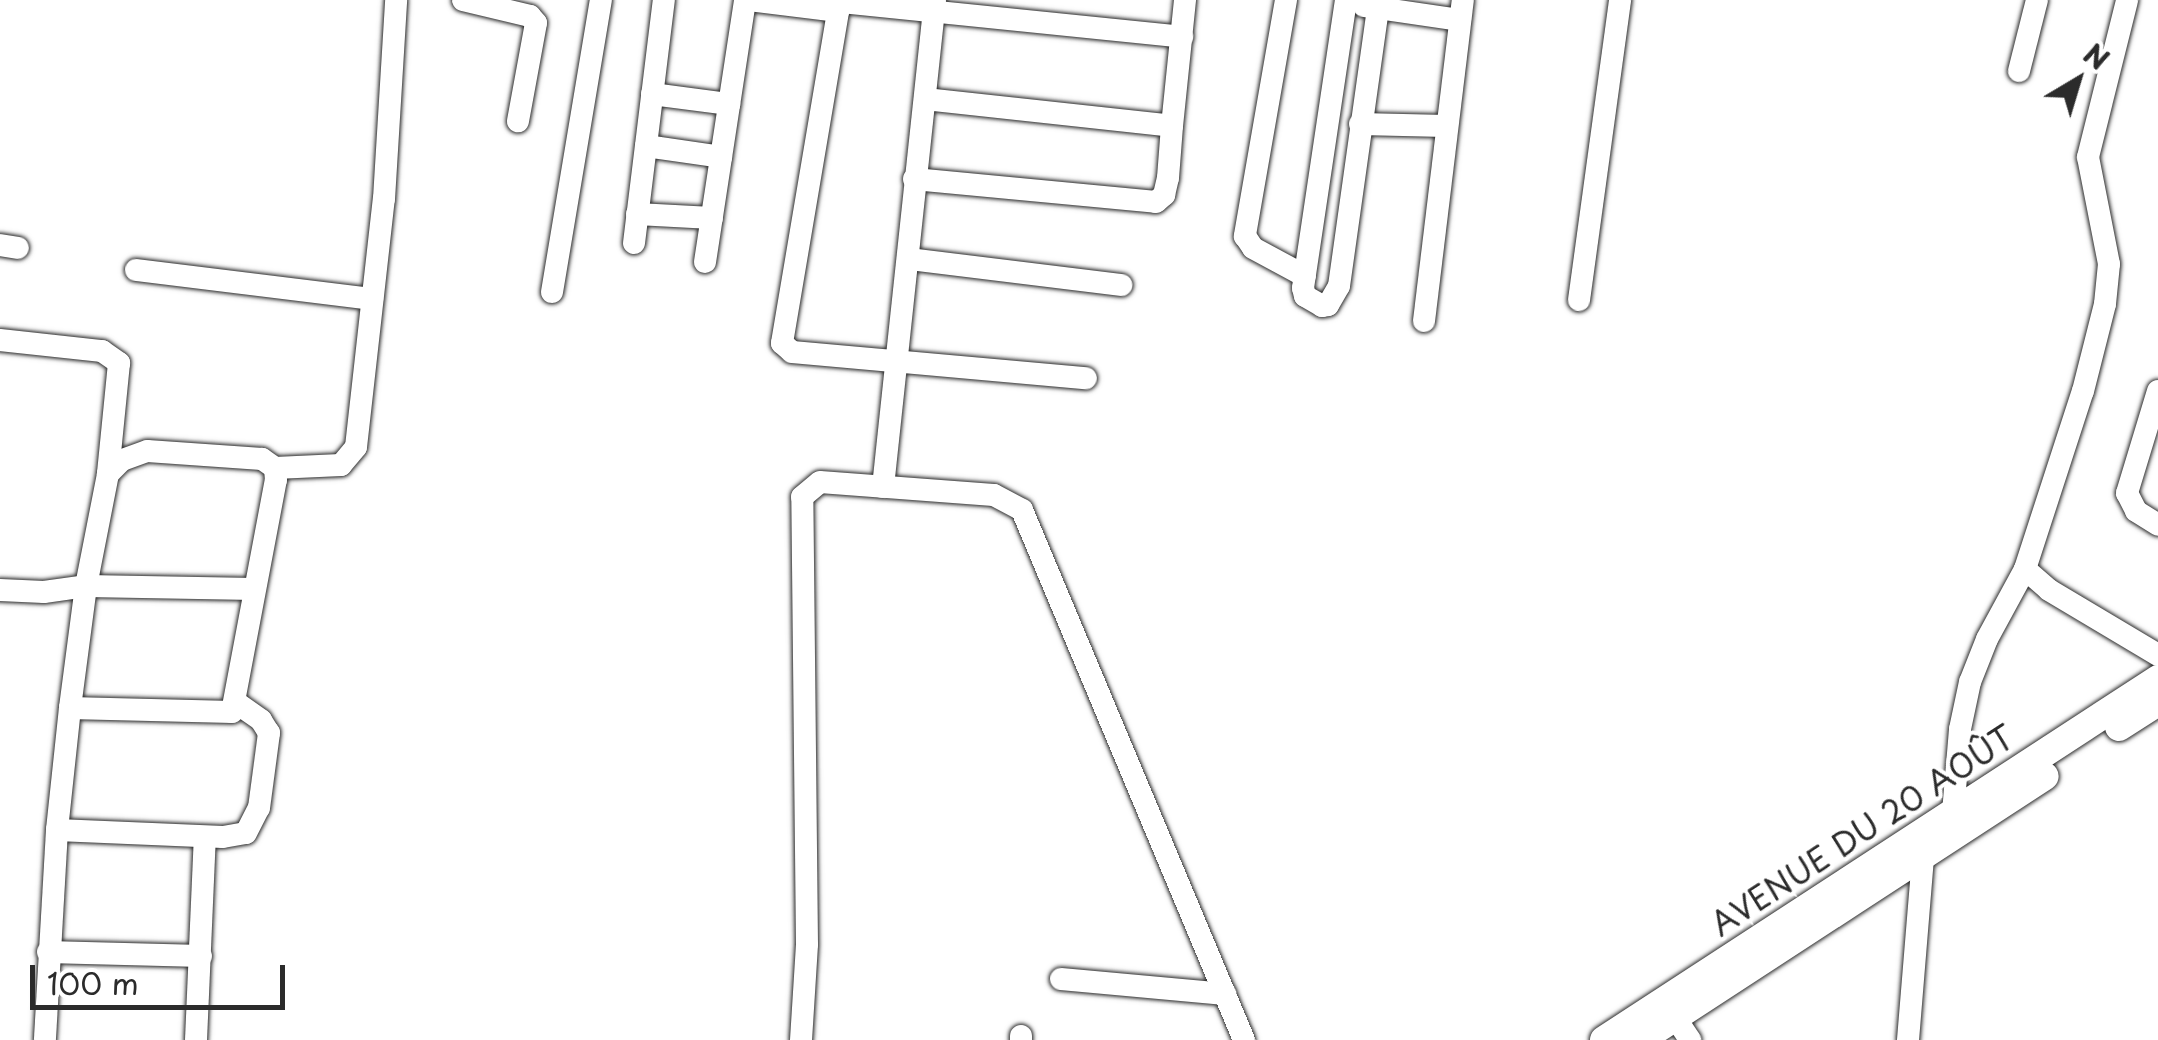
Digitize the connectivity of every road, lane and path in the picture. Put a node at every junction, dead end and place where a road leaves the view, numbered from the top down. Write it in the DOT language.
graph roads {
  1 [pos="396,0"];
  2 [pos="463,0"];
  3 [pos="601,0"];
  4 [pos="664,0"];
  5 [pos="747,0"];
  6 [pos="1185,0"];
  7 [pos="1286,0"];
  8 [pos="1620,0"];
  9 [pos="2038,0"];
  10 [pos="2127,0"];
  11 [pos="1346,2"];
  12 [pos="839,4"];
  13 [pos="1378,4"];
  14 [pos="934,7"];
  15 [pos="1462,10"];
  16 [pos="1182,37"];
  17 [pos="2019,71"];
  18 [pos="652,94"];
  19 [pos="924,99"];
  20 [pos="730,104"];
  21 [pos="518,121"];
  22 [pos="1360,124"];
  23 [pos="1172,126"];
  24 [pos="1446,126"];
  25 [pos="646,146"];
  26 [pos="721,157"];
  27 [pos="914,179"];
  28 [pos="637,214"];
  29 [pos="712,218"];
  30 [pos="634,243"];
  31 [pos="908,259"];
  32 [pos="706,262"];
  33 [pos="136,270"];
  34 [pos="1305,276"];
  35 [pos="1121,285"];
  36 [pos="552,292"];
  37 [pos="372,299"];
  38 [pos="1579,300"];
  39 [pos="1424,321"];
  40 [pos="0,340"];
  41 [pos="894,361"];
  42 [pos="1086,378"];
  43 [pos="2158,392"];
  44 [pos="274,468"];
  45 [pos="108,474"];
  46 [pos="883,487"];
  47 [pos="2158,526"];
  48 [pos="2024,569"];
  49 [pos="86,586"];
  50 [pos="254,589"];
  51 [pos="0,590"];
  52 [pos="2158,655"];
  53 [pos="2158,679"];
  54 [pos="2158,702"];
  55 [pos="237,703"];
  56 [pos="70,708"];
  57 [pos="1953,813"];
  58 [pos="57,830"];
  59 [pos="205,837"];
  60 [pos="1924,857"];
  61 [pos="48,952"];
  62 [pos="201,956"];
  63 [pos="1061,979"];
  64 [pos="1225,994"];
  65 [pos="1674,1016"];
  66 [pos="45,1040"];
  67 [pos="196,1040"];
  68 [pos="801,1040"];
  69 [pos="1244,1040"];
  70 [pos="1604,1040"];
  71 [pos="1640,1040"];
  72 [pos="1690,1040"];
  73 [pos="1908,1040"];
  1 -- 37 [label="street"];
  2 -- 21 [label="street"];
  3 -- 36 [label="street"];
  4 -- 18 [label="street"];
  5 -- 12 [label="street"];
  5 -- 20 [label="street"];
  6 -- 16 [label="street"];
  7 -- 34 [label="street"];
  8 -- 38 [label="street"];
  9 -- 17 [label="street"];
  10 -- 48 [label="street"];
  11 -- 13 [label="street"];
  11 -- 34 [label="street"];
  12 -- 14 [label="street"];
  12 -- 41 [label="street"];
  13 -- 15 [label="street"];
  13 -- 22 [label="street"];
  14 -- 16 [label="street"];
  14 -- 19 [label="street"];
  15 -- 24 [label="street"];
  16 -- 23 [label="street"];
  18 -- 20 [label="street"];
  18 -- 25 [label="street"];
  19 -- 23 [label="street"];
  19 -- 27 [label="street"];
  20 -- 26 [label="street"];
  22 -- 24 [label="street"];
  22 -- 34 [label="street"];
  23 -- 27 [label="street"];
  24 -- 39 [label="street"];
  25 -- 26 [label="street"];
  25 -- 28 [label="street"];
  26 -- 29 [label="street"];
  27 -- 31 [label="street"];
  28 -- 29 [label="street"];
  28 -- 30 [label="street"];
  29 -- 32 [label="street"];
  31 -- 35 [label="street"];
  31 -- 41 [label="street"];
  33 -- 37 [label="street"];
  37 -- 44 [label="street"];
  40 -- 45 [label="street"];
  41 -- 42 [label="street"];
  41 -- 46 [label="street"];
  43 -- 47 [label="street"];
  44 -- 45 [label="street"];
  44 -- 50 [label="street"];
  45 -- 49 [label="street"];
  46 -- 64 [label="street"];
  46 -- 68 [label="street"];
  48 -- 52 [label="street"];
  48 -- 57 [label="street"];
  49 -- 50 [label="street"];
  49 -- 51 [label="street"];
  49 -- 56 [label="street"];
  50 -- 55 [label="street"];
  53 -- 57 [label="main road, AVENUE DU 20 AOÛT"];
  54 -- 60 [label="main road, AVENUE DU 20 AOÛT"];
  55 -- 56 [label="street"];
  55 -- 59 [label="street"];
  56 -- 58 [label="street"];
  57 -- 70 [label="main road, AVENUE DU 20 AOÛT"];
  58 -- 59 [label="street"];
  58 -- 61 [label="street"];
  59 -- 62 [label="street"];
  60 -- 65 [label="main road, AVENUE DU 20 AOÛT"];
  60 -- 73 [label="street"];
  61 -- 62 [label="street"];
  61 -- 66 [label="street"];
  62 -- 67 [label="street"];
  63 -- 64 [label="street"];
  64 -- 69 [label="street"];
  65 -- 71 [label="main road, AVENUE DU 20 AOÛT"];
  65 -- 72 [label="street"];
}
